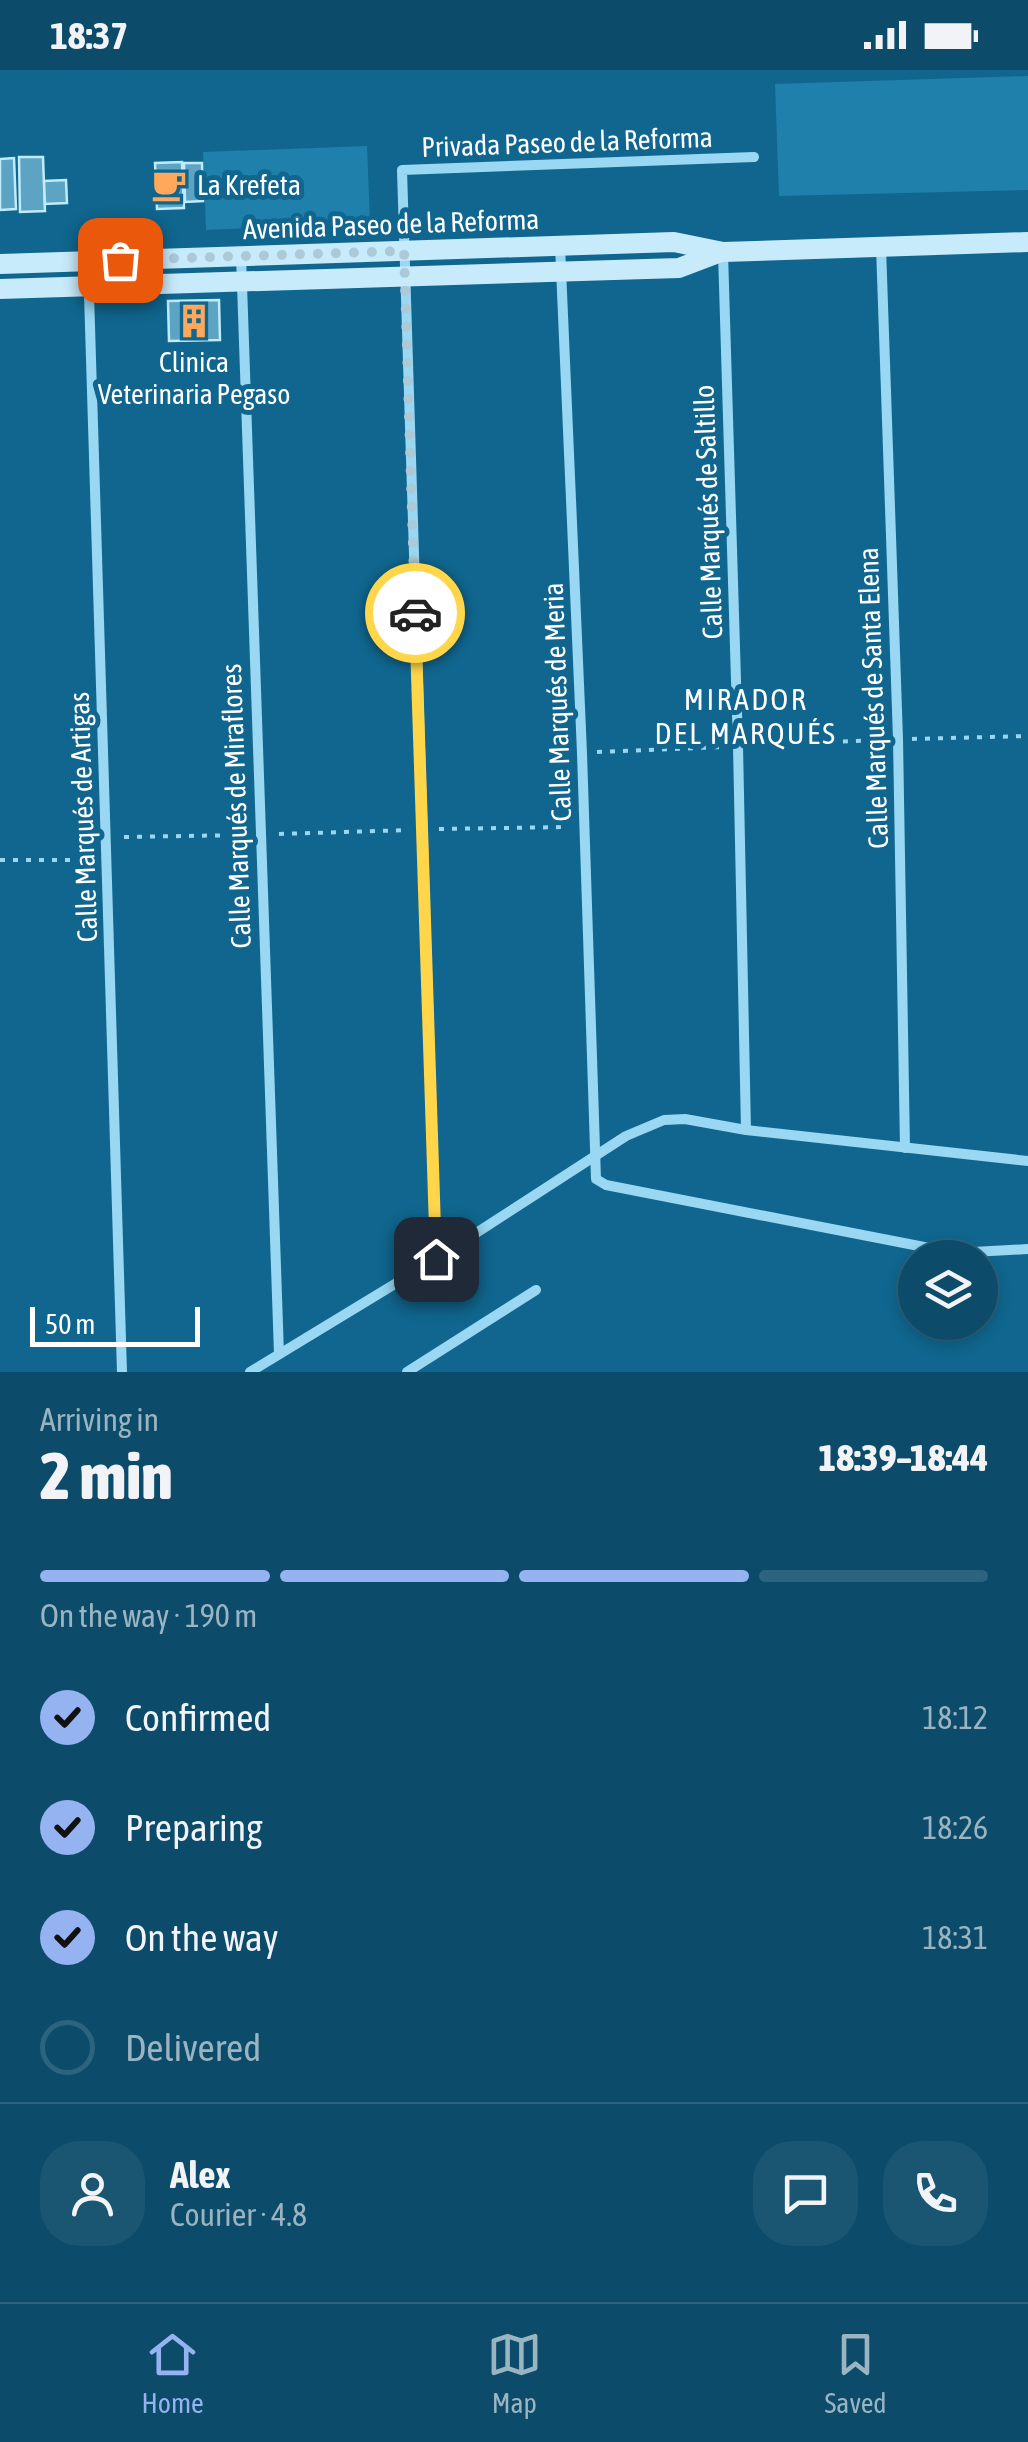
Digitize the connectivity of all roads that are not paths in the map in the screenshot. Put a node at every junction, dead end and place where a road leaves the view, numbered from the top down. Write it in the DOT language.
graph roads {
  1 [pos="754,157"];
  2 [pos="1028,242"];
  3 [pos="560,246"];
  4 [pos="882,247"];
  5 [pos="404,251"];
  6 [pos="722,252"];
  7 [pos="240,256"];
  8 [pos="88,261"];
  9 [pos="0,264"];
  10 [pos="561,270"];
  11 [pos="405,276"];
  12 [pos="241,282"];
  13 [pos="89,285"];
  14 [pos="0,289"];
  15 [pos="746,1130"];
  16 [pos="906,1148"];
  17 [pos="593,1156"];
  18 [pos="1028,1161"];
  19 [pos="1028,1249"];
  20 [pos="436,1259"];
  21 [pos="536,1290"];
  22 [pos="279,1354"];
  23 [pos="122,1372"];
  24 [pos="250,1372"];
  25 [pos="408,1372"];
  1 -- 5 [label="street, Privada Paseo de la Reforma"];
  2 -- 4 [label="street, Avenida Paseo de la Reforma"];
  3 -- 5 [label="street, Avenida Paseo de la Reforma"];
  3 -- 6 [label="street, Avenida Paseo de la Reforma"];
  3 -- 10 [label="street, Calle Marqués de Meria"];
  4 -- 6 [label="street, Avenida Paseo de la Reforma"];
  4 -- 16 [label="street, Calle Marqués de Santa Elena"];
  5 -- 7 [label="street, Avenida Paseo de la Reforma"];
  5 -- 11 [label="street"];
  6 -- 10 [label="street, Avenida Paseo de la Reforma"];
  6 -- 15 [label="street, Calle Marqués de Saltillo"];
  7 -- 8 [label="street, Avenida Paseo de la Reforma"];
  7 -- 12 [label="street, Calle Marqués de Miraflores"];
  8 -- 9 [label="street, Avenida Paseo de la Reforma"];
  8 -- 13 [label="street, Calle Marqués de Artigas"];
  10 -- 11 [label="street, Avenida Paseo de la Reforma"];
  10 -- 17 [label="street, Calle Marqués de Meria"];
  11 -- 12 [label="street, Avenida Paseo de la Reforma"];
  11 -- 20 [label="street"];
  12 -- 13 [label="street, Avenida Paseo de la Reforma"];
  12 -- 22 [label="street, Calle Marqués de Miraflores"];
  13 -- 14 [label="street, Avenida Paseo de la Reforma"];
  13 -- 23 [label="street, Calle Marqués de Artigas"];
  15 -- 16 [label="street"];
  15 -- 17 [label="street"];
  16 -- 18 [label="street"];
  17 -- 19 [label="street"];
  17 -- 20 [label="street"];
  20 -- 22 [label="street"];
  21 -- 25 [label="street"];
  22 -- 24 [label="street"];
}
